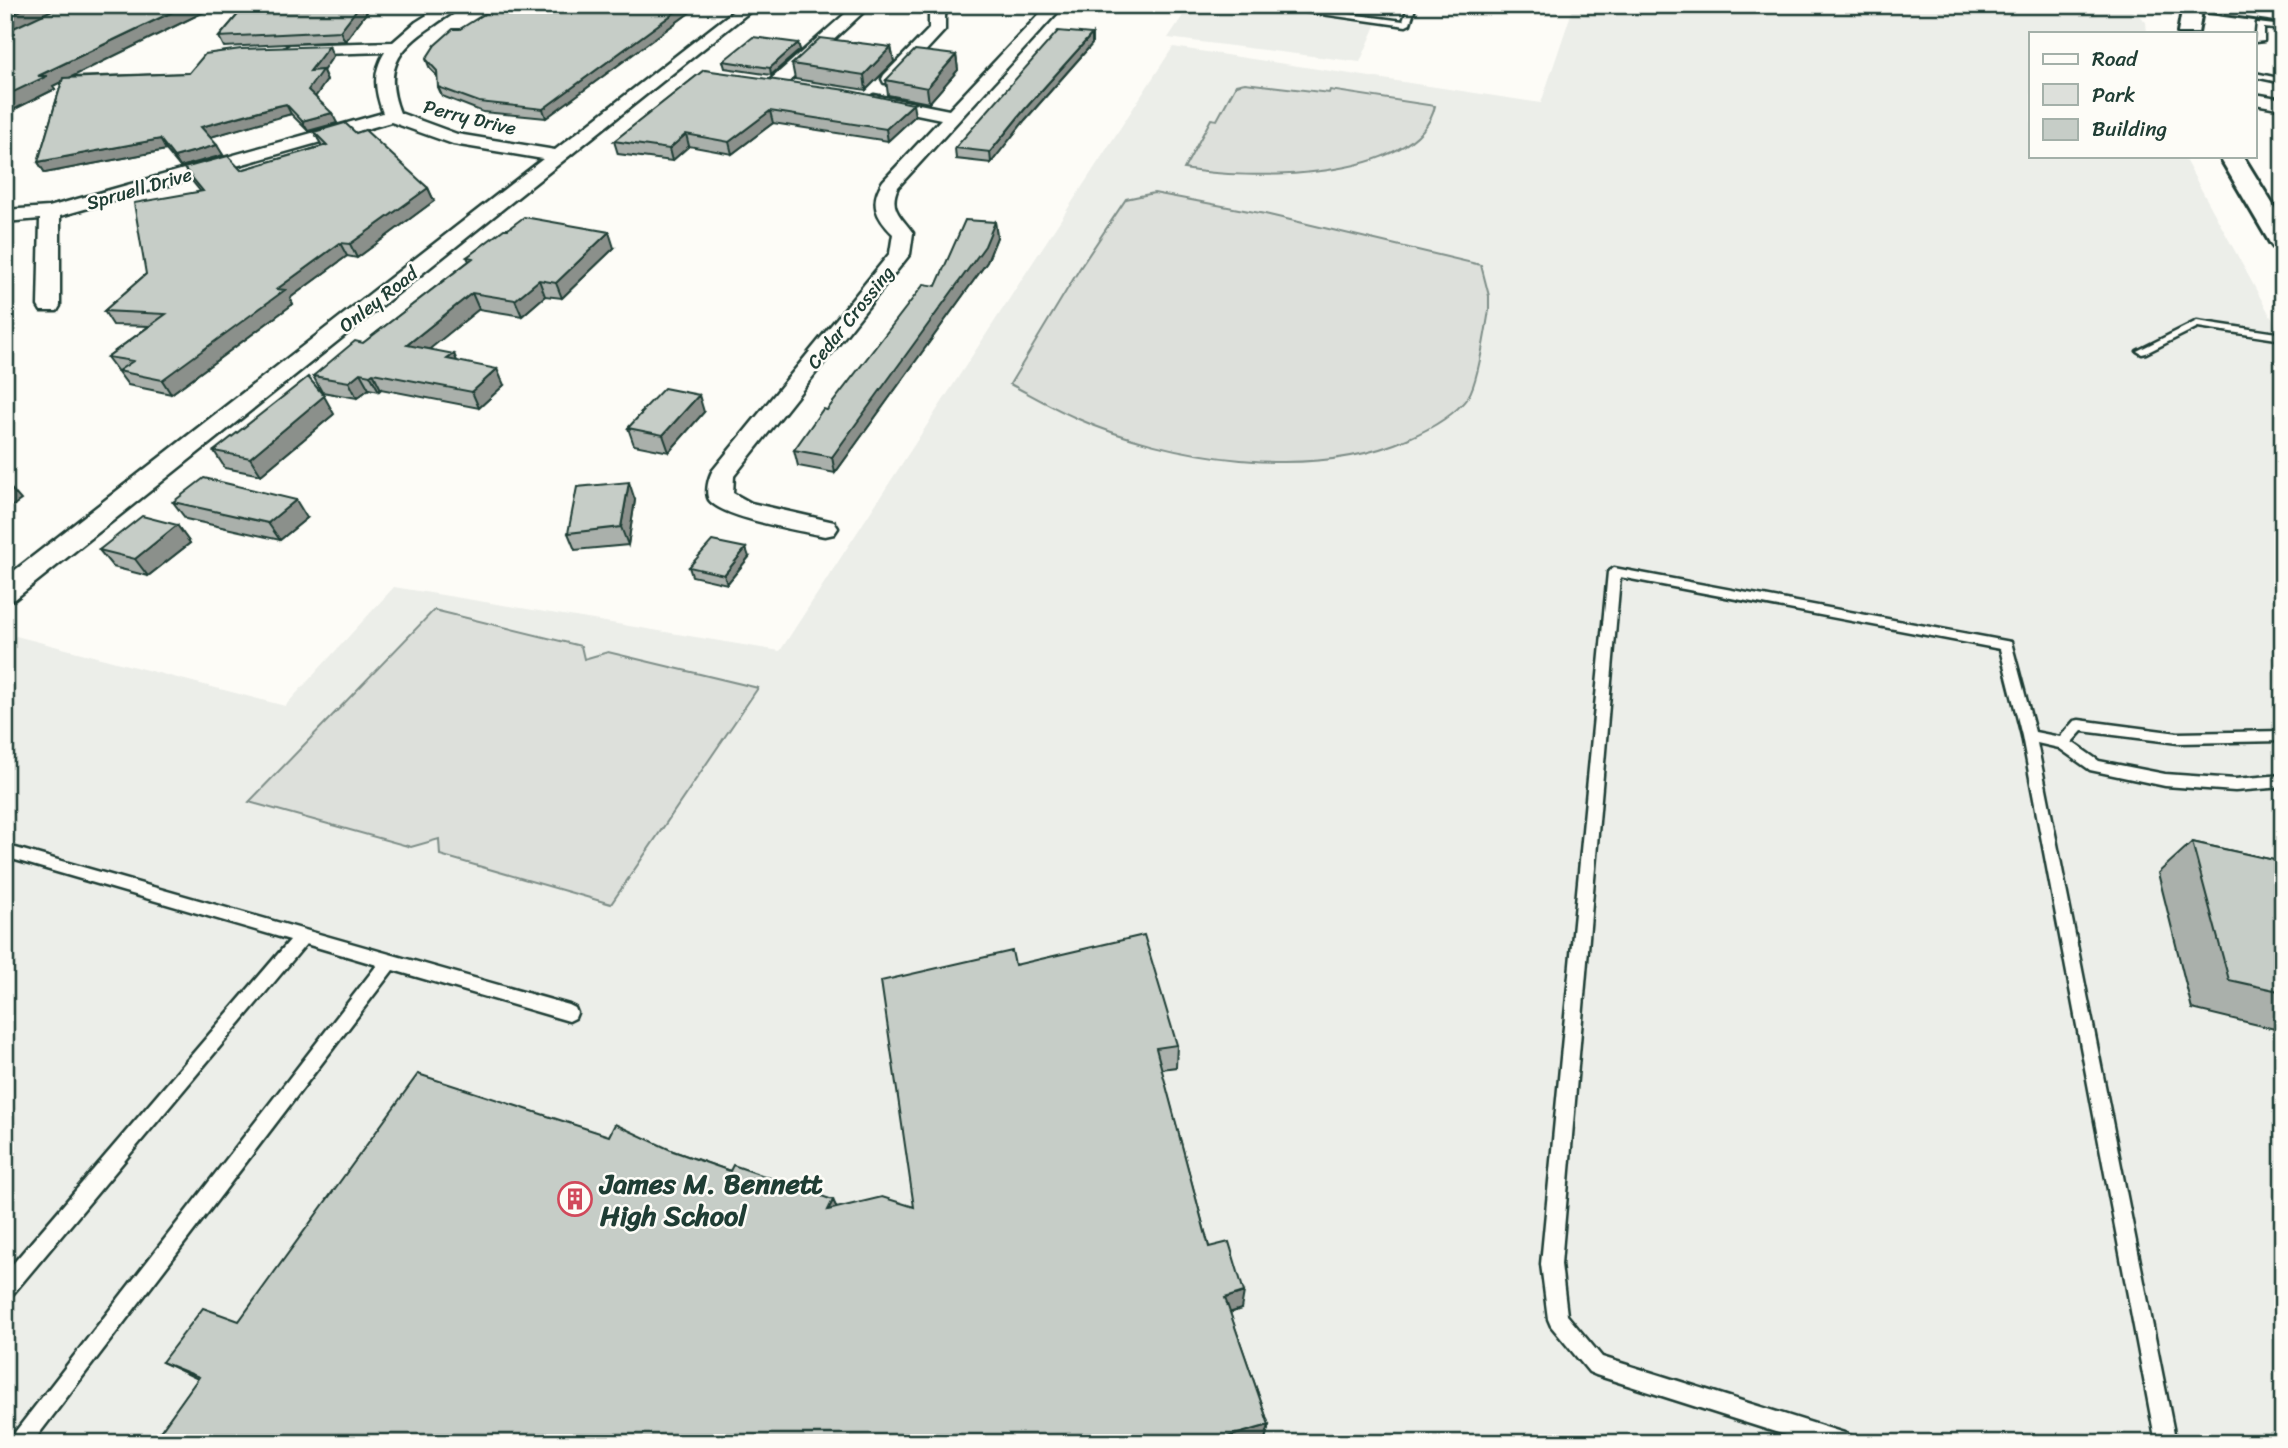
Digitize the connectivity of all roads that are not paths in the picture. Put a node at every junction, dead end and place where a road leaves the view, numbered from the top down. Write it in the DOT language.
graph roads {
  1 [pos="454,5"];
  2 [pos="751,5"];
  3 [pos="864,5"];
  4 [pos="946,5"];
  5 [pos="1057,5"];
  6 [pos="1262,5"];
  7 [pos="1360,5"];
  8 [pos="1413,5"];
  9 [pos="2193,5"];
  10 [pos="2202,5"];
  11 [pos="1354,18"];
  12 [pos="2277,22"];
  13 [pos="2188,32"];
  14 [pos="2256,40"];
  15 [pos="395,47"];
  16 [pos="271,51"];
  17 [pos="669,68"];
  18 [pos="696,72"];
  19 [pos="2256,75"];
  20 [pos="750,80"];
  21 [pos="2283,81"];
  22 [pos="776,84"];
  23 [pos="800,87"];
  24 [pos="849,95"];
  25 [pos="871,99"];
  26 [pos="2256,99"];
  27 [pos="2283,104"];
  28 [pos="393,116"];
  29 [pos="953,116"];
  30 [pos="559,156"];
  31 [pos="2233,158"];
  32 [pos="2271,209"];
  33 [pos="50,213"];
  34 [pos="5,216"];
  35 [pos="2283,243"];
  36 [pos="49,306"];
  37 [pos="2283,337"];
  38 [pos="2142,351"];
  39 [pos="825,528"];
  40 [pos="5,592"];
  41 [pos="2028,736"];
  42 [pos="2283,736"];
  43 [pos="2063,743"];
  44 [pos="2283,780"];
  45 [pos="5,851"];
  46 [pos="303,936"];
  47 [pos="390,961"];
  48 [pos="569,1013"];
  49 [pos="5,1287"];
  50 [pos="19,1443"];
  51 [pos="1844,1443"];
  52 [pos="2166,1443"];
  1 -- 15 [label="street"];
  2 -- 17 [label="street, Onley Road"];
  3 -- 22 [label="street"];
  4 -- 25 [label="street"];
  5 -- 29 [label="street"];
  6 -- 11 [label="lane"];
  7 -- 11 [label="lane"];
  8 -- 11 [label="lane"];
  9 -- 13 [label="main road"];
  10 -- 12 [label="main road"];
  12 -- 14 [label="lane"];
  15 -- 16 [label="street"];
  15 -- 28 [label="street, Perry Drive"];
  17 -- 18 [label="street"];
  17 -- 30 [label="street, Onley Road"];
  19 -- 21 [label="lane"];
  20 -- 22 [label="street"];
  22 -- 23 [label="street"];
  24 -- 25 [label="street"];
  25 -- 29 [label="street"];
  26 -- 27 [label="street"];
  28 -- 30 [label="street, Perry Drive"];
  28 -- 33 [label="street, Spruell Drive"];
  29 -- 39 [label="street, Cedar Crossing"];
  30 -- 40 [label="street, Onley Road"];
  31 -- 32 [label="main road"];
  32 -- 35 [label="main road"];
  33 -- 34 [label="street, Spruell Drive"];
  33 -- 36 [label="street"];
  37 -- 38 [label="lane"];
  41 -- 43 [label="lane"];
  41 -- 51 [label="lane"];
  41 -- 52 [label="lane"];
  42 -- 43 [label="lane"];
  43 -- 44 [label="lane"];
  45 -- 46 [label="lane"];
  46 -- 47 [label="lane"];
  46 -- 49 [label="lane"];
  47 -- 48 [label="lane"];
  47 -- 50 [label="lane"];
}
